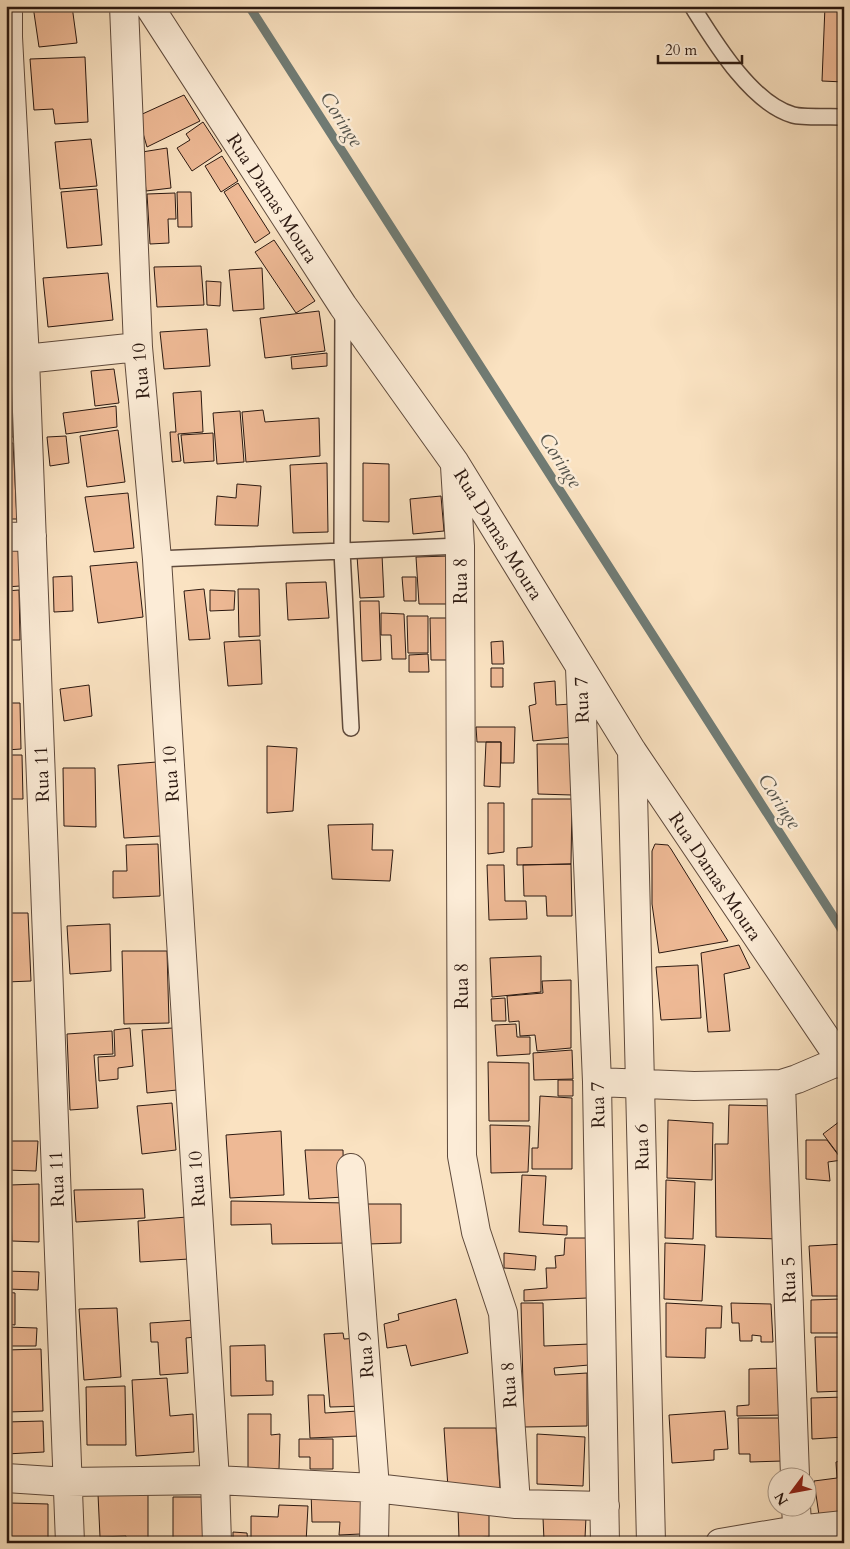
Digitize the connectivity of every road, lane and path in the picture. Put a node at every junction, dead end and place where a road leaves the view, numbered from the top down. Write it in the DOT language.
graph roads {
  1 [pos="8,6"];
  2 [pos="124,6"];
  3 [pos="149,6"];
  4 [pos="692,6"];
  5 [pos="7,37"];
  6 [pos="844,117"];
  7 [pos="342,306"];
  8 [pos="138,347"];
  9 [pos="25,359"];
  10 [pos="455,462"];
  11 [pos="19,536"];
  12 [pos="460,546"];
  13 [pos="342,551"];
  14 [pos="157,559"];
  15 [pos="580,667"];
  16 [pos="351,728"];
  17 [pos="632,751"];
  18 [pos="843,1061"];
  19 [pos="597,1082"];
  20 [pos="639,1083"];
  21 [pos="781,1084"];
  22 [pos="351,1168"];
  23 [pos="795,1466"];
  24 [pos="6,1478"];
  25 [pos="215,1480"];
  26 [pos="67,1482"];
  27 [pos="375,1488"];
  28 [pos="516,1504"];
  29 [pos="605,1506"];
  30 [pos="844,1524"];
  31 [pos="797,1526"];
  32 [pos="70,1543"];
  33 [pos="216,1543"];
  34 [pos="374,1543"];
  35 [pos="605,1543"];
  36 [pos="651,1543"];
  37 [pos="720,1543"];
  1 -- 5 [label="street, Rua 11"];
  2 -- 8 [label="street, Rua 10"];
  3 -- 7 [label="street, Rua Damas Moura"];
  4 -- 6 [label="lane"];
  5 -- 9 [label="street, Rua 11"];
  7 -- 10 [label="street, Rua Damas Moura"];
  7 -- 13 [label="lane"];
  8 -- 9 [label="street"];
  8 -- 14 [label="street, Rua 10"];
  9 -- 11 [label="street, Rua 11"];
  10 -- 12 [label="street, Rua 8"];
  10 -- 15 [label="street, Rua Damas Moura"];
  11 -- 26 [label="street, Rua 11"];
  12 -- 13 [label="lane"];
  12 -- 28 [label="street, Rua 8"];
  13 -- 14 [label="lane"];
  13 -- 16 [label="lane"];
  14 -- 25 [label="street, Rua 10"];
  15 -- 17 [label="street, Rua Damas Moura"];
  15 -- 19 [label="street, Rua 7"];
  17 -- 18 [label="street, Rua Damas Moura"];
  17 -- 20 [label="street, Rua 6"];
  18 -- 21 [label="street"];
  19 -- 20 [label="street"];
  19 -- 29 [label="street, Rua 7"];
  20 -- 21 [label="street"];
  20 -- 36 [label="street, Rua 6"];
  21 -- 23 [label="street, Rua 5"];
  22 -- 27 [label="street, Rua 9"];
  24 -- 26 [label="street"];
  25 -- 26 [label="street"];
  25 -- 27 [label="street"];
  25 -- 33 [label="street, Rua 10"];
  26 -- 32 [label="street, Rua 11"];
  27 -- 28 [label="street"];
  27 -- 34 [label="street, Rua 9"];
  28 -- 29 [label="street"];
  29 -- 35 [label="street, Rua 7"];
  30 -- 31 [label="street"];
  31 -- 37 [label="street"];
}
